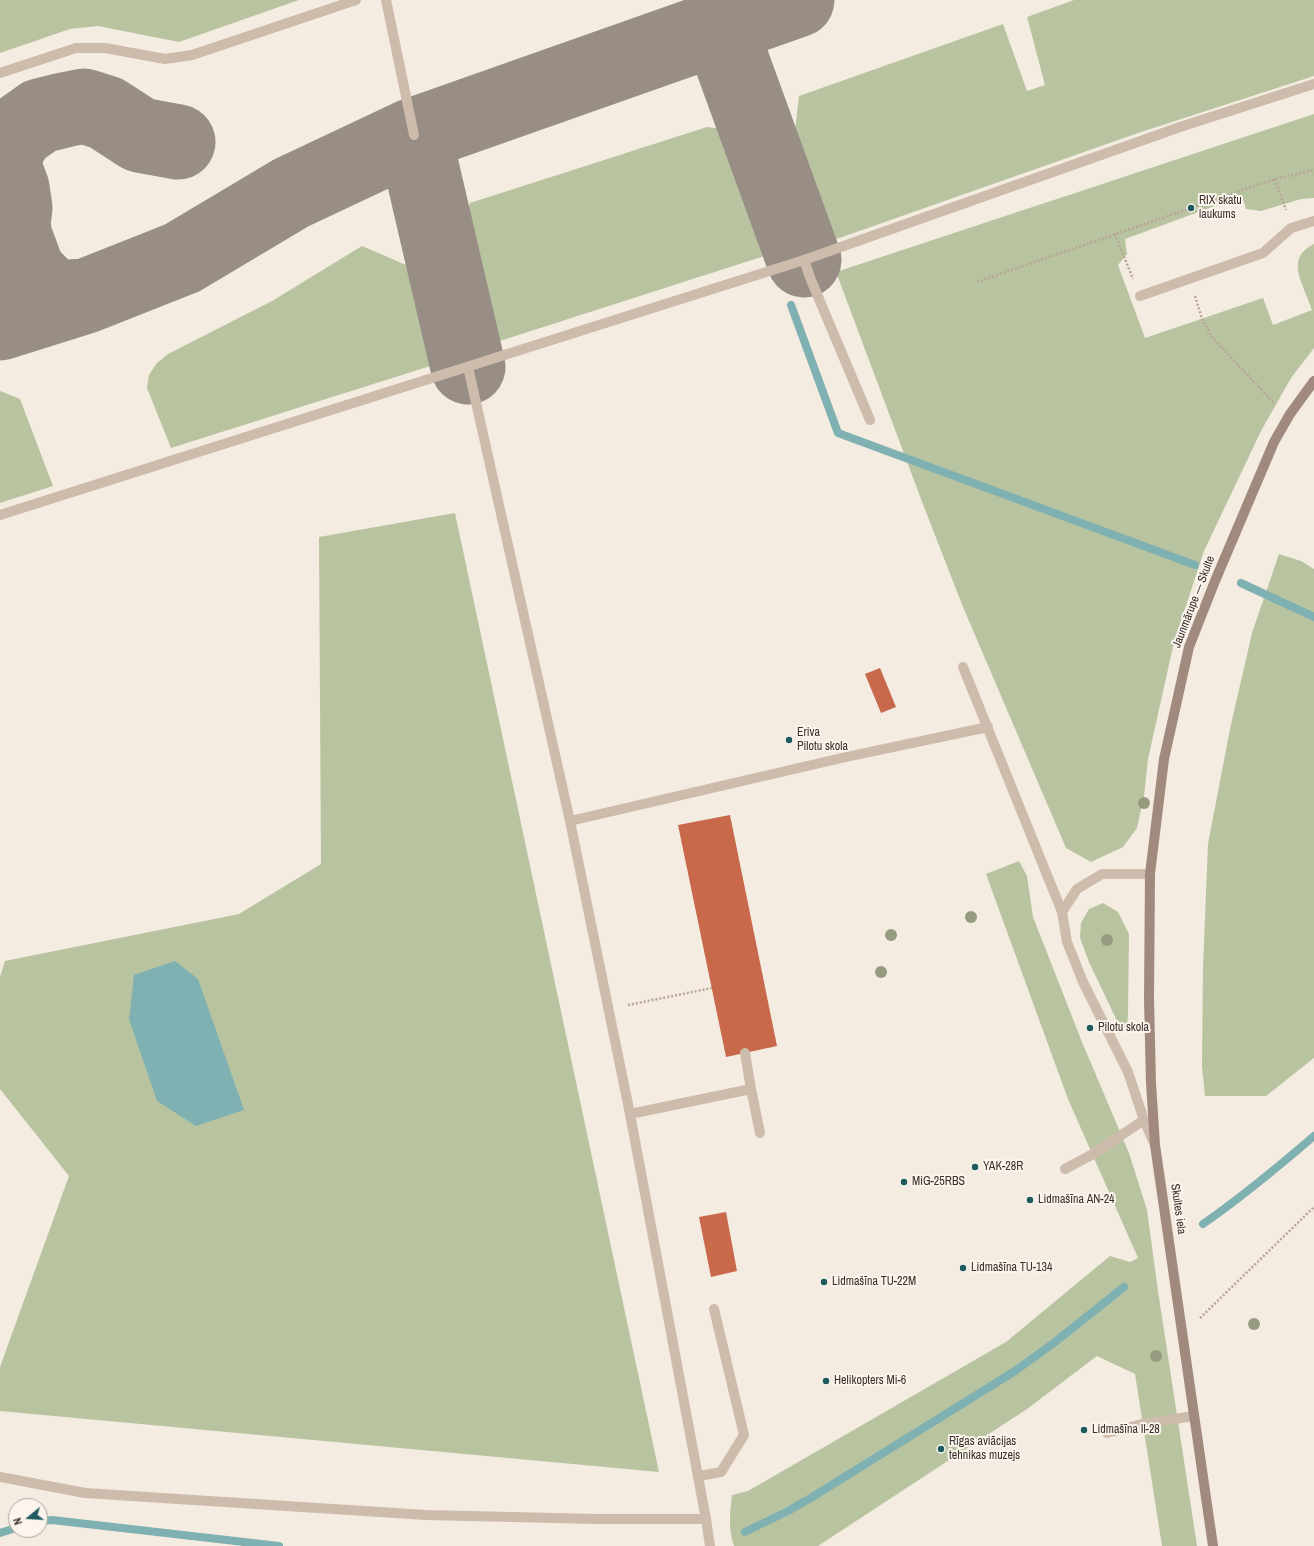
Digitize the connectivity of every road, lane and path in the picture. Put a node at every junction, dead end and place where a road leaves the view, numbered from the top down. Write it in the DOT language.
graph roads {
  1 [pos="356,0"];
  2 [pos="386,0"];
  3 [pos="0,73"];
  4 [pos="1314,84"];
  5 [pos="414,135"];
  6 [pos="1314,170"];
  7 [pos="1275,179"];
  8 [pos="1314,221"];
  9 [pos="1291,228"];
  10 [pos="1115,234"];
  11 [pos="804,260"];
  12 [pos="1189,279"];
  13 [pos="977,282"];
  14 [pos="1140,296"];
  15 [pos="468,367"];
  16 [pos="1314,381"];
  17 [pos="1290,414"];
  18 [pos="870,420"];
  19 [pos="0,515"];
  20 [pos="963,667"];
  21 [pos="988,727"];
  22 [pos="570,821"];
  23 [pos="1150,874"];
  24 [pos="1062,912"];
  25 [pos="712,988"];
  26 [pos="608,1010"];
  27 [pos="745,1053"];
  28 [pos="751,1089"];
  29 [pos="630,1114"];
  30 [pos="1144,1120"];
  31 [pos="760,1133"];
  32 [pos="1155,1145"];
  33 [pos="1065,1169"];
  34 [pos="1314,1207"];
  35 [pos="714,1309"];
  36 [pos="1183,1335"];
  37 [pos="1194,1416"];
  38 [pos="1107,1433"];
  39 [pos="698,1476"];
  40 [pos="0,1477"];
  41 [pos="706,1519"];
  42 [pos="710,1546"];
  43 [pos="1212,1546"];
  1 -- 3 [label="lane"];
  2 -- 5 [label="lane"];
  4 -- 11 [label="lane"];
  6 -- 7 [label="path"];
  7 -- 9 [label="path"];
  7 -- 10 [label="path"];
  8 -- 9 [label="lane"];
  9 -- 12 [label="lane"];
  10 -- 13 [label="path"];
  10 -- 14 [label="path"];
  11 -- 15 [label="lane"];
  11 -- 18 [label="lane"];
  12 -- 14 [label="lane"];
  12 -- 17 [label="path"];
  15 -- 19 [label="lane"];
  15 -- 22 [label="lane"];
  16 -- 17 [label="main road, Jaunmārupe — Skulte"];
  17 -- 23 [label="main road, Jaunmārupe — Skulte"];
  20 -- 21 [label="lane"];
  21 -- 22 [label="lane"];
  21 -- 24 [label="lane"];
  22 -- 26 [label="lane"];
  23 -- 24 [label="lane"];
  23 -- 32 [label="main road, Skultes iela"];
  24 -- 30 [label="lane"];
  25 -- 26 [label="path"];
  26 -- 29 [label="lane"];
  27 -- 28 [label="lane"];
  28 -- 29 [label="lane"];
  28 -- 31 [label="lane"];
  29 -- 39 [label="lane"];
  30 -- 32 [label="lane"];
  30 -- 33 [label="lane"];
  32 -- 36 [label="main road, Skultes iela"];
  34 -- 36 [label="path"];
  35 -- 39 [label="lane"];
  36 -- 37 [label="main road, Skultes iela"];
  37 -- 38 [label="lane"];
  37 -- 43 [label="main road, Skultes iela"];
  39 -- 41 [label="lane"];
  40 -- 41 [label="lane"];
  41 -- 42 [label="lane"];
}
